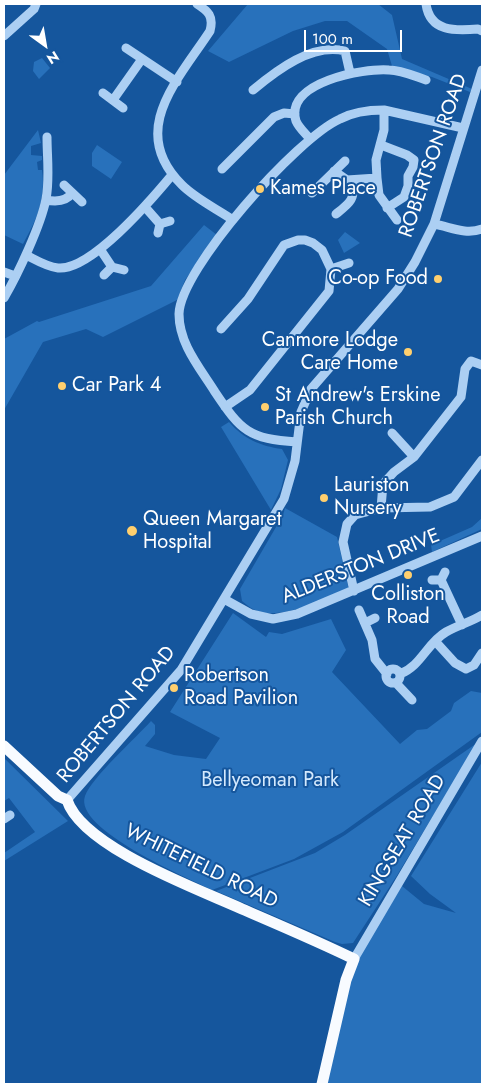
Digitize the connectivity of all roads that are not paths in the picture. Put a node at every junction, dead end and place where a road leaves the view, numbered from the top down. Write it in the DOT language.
graph roads {
  1 [pos="36,4"];
  2 [pos="197,4"];
  3 [pos="426,4"];
  4 [pos="482,32"];
  5 [pos="4,36"];
  6 [pos="126,48"];
  7 [pos="142,59"];
  8 [pos="482,70"];
  9 [pos="350,74"];
  10 [pos="426,80"];
  11 [pos="177,82"];
  12 [pos="253,90"];
  13 [pos="103,93"];
  14 [pos="113,100"];
  15 [pos="122,108"];
  16 [pos="384,110"];
  17 [pos="296,114"];
  18 [pos="463,128"];
  19 [pos="47,137"];
  20 [pos="310,139"];
  21 [pos="381,145"];
  22 [pos="37,150"];
  23 [pos="47,150"];
  24 [pos="345,161"];
  25 [pos="222,169"];
  26 [pos="334,171"];
  27 [pos="172,175"];
  28 [pos="377,178"];
  29 [pos="353,181"];
  30 [pos="64,185"];
  31 [pos="72,193"];
  32 [pos="312,193"];
  33 [pos="46,200"];
  34 [pos="82,202"];
  35 [pos="145,207"];
  36 [pos="387,208"];
  37 [pos="336,214"];
  38 [pos="233,220"];
  39 [pos="397,220"];
  40 [pos="170,221"];
  41 [pos="434,224"];
  42 [pos="482,229"];
  43 [pos="100,249"];
  44 [pos="26,255"];
  45 [pos="349,263"];
  46 [pos="112,267"];
  47 [pos="331,269"];
  48 [pos="124,270"];
  49 [pos="4,272"];
  50 [pos="104,275"];
  51 [pos="15,276"];
  52 [pos="4,298"];
  53 [pos="221,329"];
  54 [pos="482,364"];
  55 [pos="225,407"];
  56 [pos="392,433"];
  57 [pos="297,442"];
  58 [pos="414,457"];
  59 [pos="482,460"];
  60 [pos="381,508"];
  61 [pos="482,536"];
  62 [pos="439,577"];
  63 [pos="354,591"];
  64 [pos="224,599"];
  65 [pos="360,610"];
  66 [pos="482,615"];
  67 [pos="375,618"];
  68 [pos="365,623"];
  69 [pos="462,626"];
  70 [pos="434,641"];
  71 [pos="482,653"];
  72 [pos="387,674"];
  73 [pos="400,674"];
  74 [pos="396,683"];
  75 [pos="412,700"];
  76 [pos="482,741"];
  77 [pos="4,746"];
  78 [pos="67,800"];
  79 [pos="354,959"];
  80 [pos="322,1084"];
  1 -- 5 [label="street"];
  2 -- 11 [label="street"];
  3 -- 4 [label="street"];
  6 -- 7 [label="street"];
  7 -- 11 [label="street"];
  7 -- 14 [label="street"];
  8 -- 18 [label="street, ROBERTSON ROAD"];
  9 -- 10 [label="street"];
  9 -- 12 [label="street"];
  9 -- 17 [label="street"];
  11 -- 27 [label="street"];
  13 -- 14 [label="street"];
  14 -- 15 [label="street"];
  16 -- 18 [label="street"];
  16 -- 20 [label="street"];
  16 -- 21 [label="street"];
  17 -- 20 [label="street"];
  17 -- 25 [label="street"];
  18 -- 41 [label="street, ROBERTSON ROAD"];
  19 -- 23 [label="street"];
  20 -- 38 [label="street"];
  21 -- 28 [label="street"];
  21 -- 36 [label="street"];
  22 -- 23 [label="street"];
  23 -- 33 [label="street"];
  24 -- 26 [label="street"];
  26 -- 29 [label="street"];
  26 -- 32 [label="street"];
  27 -- 35 [label="street"];
  27 -- 38 [label="street"];
  28 -- 29 [label="street"];
  28 -- 36 [label="street"];
  29 -- 37 [label="street"];
  30 -- 31 [label="street"];
  31 -- 33 [label="street"];
  31 -- 34 [label="street"];
  33 -- 44 [label="street"];
  35 -- 40 [label="street"];
  35 -- 43 [label="street"];
  36 -- 39 [label="street"];
  38 -- 55 [label="street"];
  41 -- 42 [label="street"];
  41 -- 57 [label="street, ROBERTSON ROAD"];
  43 -- 44 [label="street"];
  43 -- 46 [label="street"];
  44 -- 51 [label="street"];
  45 -- 47 [label="street"];
  46 -- 48 [label="street"];
  46 -- 50 [label="street"];
  47 -- 53 [label="street"];
  47 -- 55 [label="street"];
  49 -- 51 [label="street"];
  51 -- 52 [label="street"];
  54 -- 58 [label="street"];
  55 -- 57 [label="street"];
  56 -- 58 [label="street"];
  57 -- 64 [label="street, ROBERTSON ROAD"];
  58 -- 60 [label="street"];
  59 -- 60 [label="street"];
  60 -- 63 [label="street"];
  61 -- 63 [label="street, ALDERSTON DRIVE"];
  62 -- 69 [label="street"];
  63 -- 64 [label="street, ALDERSTON DRIVE"];
  64 -- 78 [label="street, ROBERTSON ROAD"];
  65 -- 68 [label="street"];
  66 -- 69 [label="street"];
  67 -- 68 [label="street"];
  68 -- 72 [label="street"];
  69 -- 70 [label="street"];
  70 -- 71 [label="street"];
  70 -- 73 [label="street"];
  72 -- 73 [label="street"];
  72 -- 74 [label="street"];
  73 -- 74 [label="street"];
  74 -- 75 [label="street"];
  76 -- 79 [label="street, KINGSEAT ROAD"];
  77 -- 78 [label="main road, WHITEFIELD ROAD"];
  78 -- 79 [label="main road, WHITEFIELD ROAD"];
  79 -- 80 [label="main road"];
}
